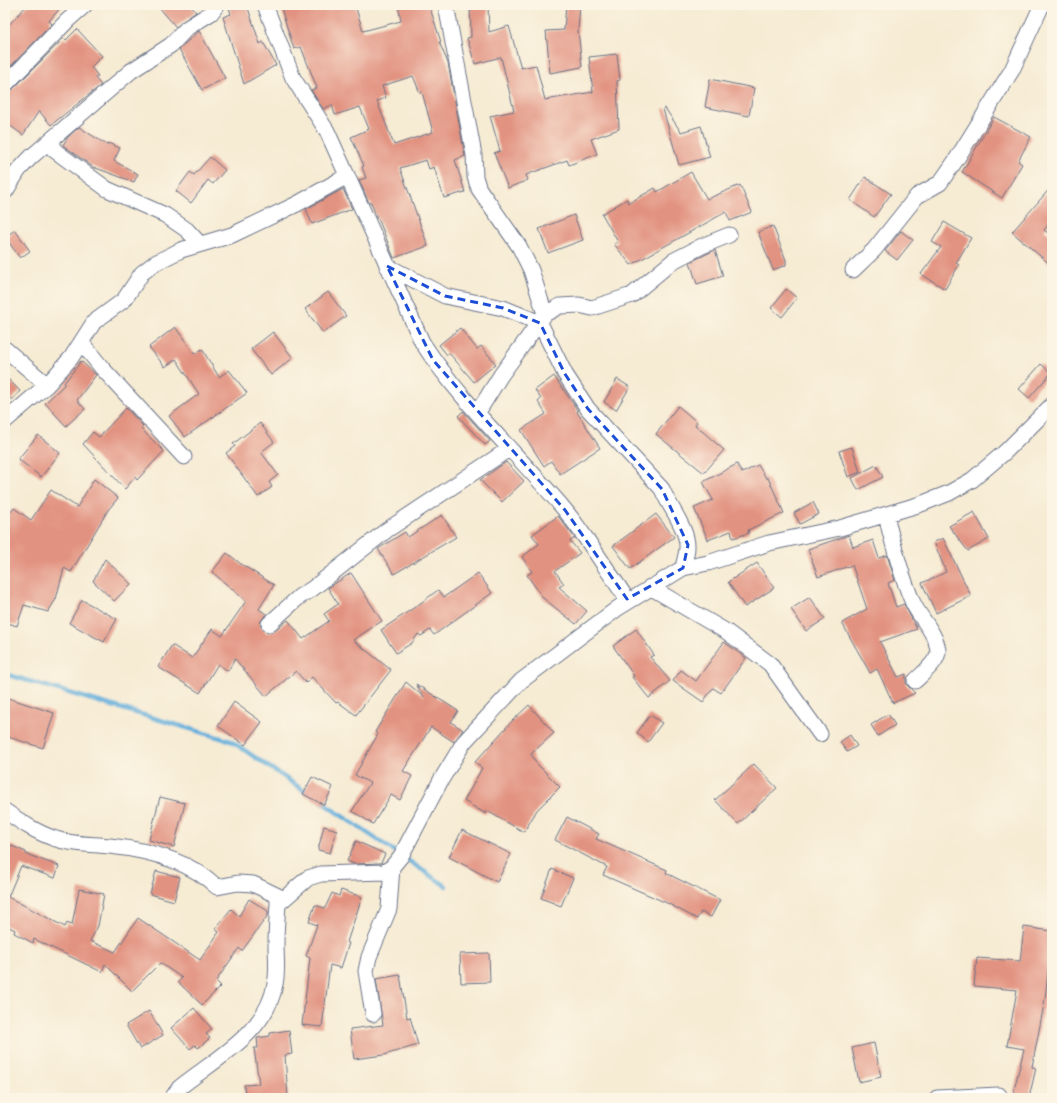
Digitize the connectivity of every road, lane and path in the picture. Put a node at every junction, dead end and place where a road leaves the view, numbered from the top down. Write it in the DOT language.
graph roads {
  1 [pos="85,5"];
  2 [pos="217,5"];
  3 [pos="265,5"];
  4 [pos="446,5"];
  5 [pos="1041,7"];
  6 [pos="5,85"];
  7 [pos="52,139"];
  8 [pos="347,176"];
  9 [pos="5,192"];
  10 [pos="729,235"];
  11 [pos="200,244"];
  12 [pos="387,266"];
  13 [pos="853,270"];
  14 [pos="542,318"];
  15 [pos="81,342"];
  16 [pos="5,349"];
  17 [pos="47,385"];
  18 [pos="1052,405"];
  19 [pos="478,412"];
  20 [pos="5,421"];
  21 [pos="509,449"];
  22 [pos="184,457"];
  23 [pos="886,515"];
  24 [pos="688,545"];
  25 [pos="708,562"];
  26 [pos="683,568"];
  27 [pos="646,589"];
  28 [pos="622,604"];
  29 [pos="269,624"];
  30 [pos="915,681"];
  31 [pos="820,734"];
  32 [pos="5,811"];
  33 [pos="392,867"];
  34 [pos="278,904"];
  35 [pos="373,1014"];
  36 [pos="172,1098"];
  37 [pos="937,1098"];
  38 [pos="999,1098"];
  1 -- 6 [label="street"];
  2 -- 7 [label="street"];
  3 -- 8 [label="street"];
  4 -- 14 [label="street"];
  5 -- 13 [label="street"];
  7 -- 9 [label="street"];
  7 -- 11 [label="street"];
  8 -- 11 [label="street"];
  8 -- 12 [label="street"];
  10 -- 14 [label="street"];
  11 -- 15 [label="street"];
  12 -- 14 [label="street"];
  12 -- 19 [label="street"];
  14 -- 19 [label="street"];
  14 -- 24 [label="street"];
  15 -- 17 [label="street"];
  15 -- 22 [label="street"];
  16 -- 17 [label="street"];
  17 -- 20 [label="street"];
  18 -- 23 [label="street"];
  19 -- 21 [label="street"];
  21 -- 28 [label="street"];
  21 -- 29 [label="street"];
  23 -- 25 [label="street"];
  23 -- 30 [label="street"];
  24 -- 25 [label="street"];
  24 -- 26 [label="street"];
  25 -- 26 [label="street"];
  26 -- 27 [label="street"];
  27 -- 28 [label="street"];
  27 -- 31 [label="street"];
  28 -- 33 [label="street"];
  32 -- 34 [label="street"];
  33 -- 34 [label="street"];
  33 -- 35 [label="street"];
  34 -- 36 [label="street"];
  37 -- 38 [label="street"];
}
